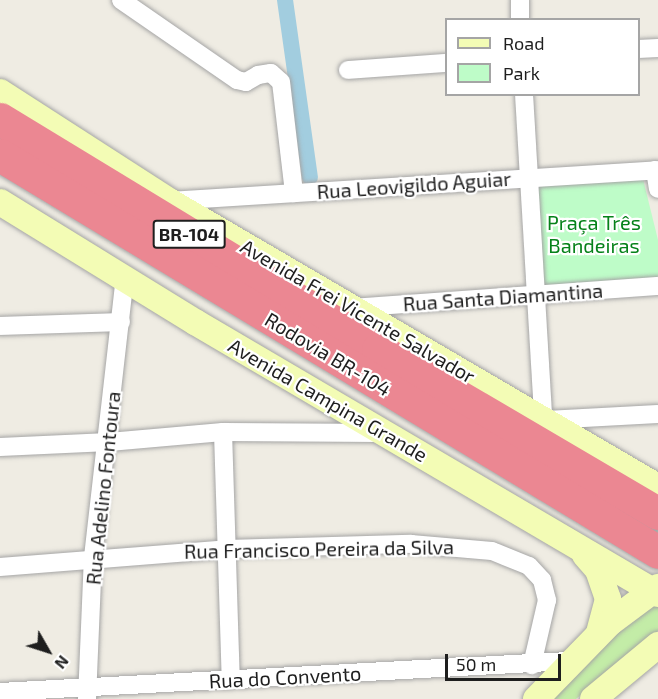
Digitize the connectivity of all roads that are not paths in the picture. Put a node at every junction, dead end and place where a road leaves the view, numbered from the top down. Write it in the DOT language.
graph roads {
  1 [pos="121,0"];
  2 [pos="520,0"];
  3 [pos="520,18"];
  4 [pos="658,48"];
  5 [pos="640,50"];
  6 [pos="445,63"];
  7 [pos="348,70"];
  8 [pos="0,92"];
  9 [pos="524,96"];
  10 [pos="0,119"];
  11 [pos="0,155"];
  12 [pos="657,170"];
  13 [pos="530,177"];
  14 [pos="658,189"];
  15 [pos="294,193"];
  16 [pos="169,201"];
  17 [pos="0,202"];
  18 [pos="125,278"];
  19 [pos="658,286"];
  20 [pos="533,295"];
  21 [pos="348,308"];
  22 [pos="121,322"];
  23 [pos="0,326"];
  24 [pos="371,362"];
  25 [pos="658,414"];
  26 [pos="544,419"];
  27 [pos="223,432"];
  28 [pos="386,433"];
  29 [pos="109,442"];
  30 [pos="0,447"];
  31 [pos="658,487"];
  32 [pos="658,513"];
  33 [pos="577,546"];
  34 [pos="227,549"];
  35 [pos="658,552"];
  36 [pos="93,556"];
  37 [pos="0,567"];
  38 [pos="656,590"];
  39 [pos="599,633"];
  40 [pos="658,645"];
  41 [pos="569,662"];
  42 [pos="532,665"];
  43 [pos="231,680"];
  44 [pos="0,692"];
  45 [pos="86,692"];
  46 [pos="536,699"];
  47 [pos="593,699"];
  1 -- 15 [label="street"];
  2 -- 3 [label="street"];
  4 -- 5 [label="street"];
  6 -- 7 [label="street"];
  8 -- 16 [label="main road, Avenida Frei Vicente Salvador"];
  9 -- 13 [label="street"];
  10 -- 24 [label="highway, Rodovia BR-104 / BR-104"];
  11 -- 24 [label="highway, Rodovia BR-104 / BR-104"];
  12 -- 13 [label="street, Rua Leovigildo Aguiar"];
  12 -- 14 [label="street"];
  13 -- 15 [label="street, Rua Leovigildo Aguiar"];
  13 -- 20 [label="street"];
  15 -- 16 [label="street, Rua Leovigildo Aguiar"];
  16 -- 21 [label="main road, Avenida Frei Vicente Salvador"];
  17 -- 18 [label="main road, Avenida Campina Grande"];
  18 -- 22 [label="street, Rua Adelino Fontoura"];
  18 -- 28 [label="main road, Avenida Campina Grande"];
  19 -- 20 [label="street, Rua Santa Diamantina"];
  20 -- 21 [label="street, Rua Santa Diamantina"];
  20 -- 26 [label="street"];
  21 -- 26 [label="main road, Avenida Frei Vicente Salvador"];
  22 -- 23 [label="street"];
  22 -- 29 [label="street, Rua Adelino Fontoura"];
  24 -- 32 [label="highway, Rodovia BR-104 / BR-104"];
  24 -- 35 [label="highway, Rodovia BR-104 / BR-104"];
  25 -- 26 [label="street"];
  26 -- 31 [label="main road, Avenida Frei Vicente Salvador"];
  27 -- 28 [label="street"];
  27 -- 29 [label="street"];
  27 -- 34 [label="street"];
  28 -- 33 [label="main road, Avenida Campina Grande"];
  29 -- 30 [label="street"];
  29 -- 36 [label="street, Rua Adelino Fontoura"];
  33 -- 38 [label="main road, Avenida Campina Grande"];
  33 -- 39 [label="main road"];
  34 -- 36 [label="street, Rua Francisco Pereira da Silva"];
  34 -- 42 [label="street, Rua Francisco Pereira da Silva"];
  34 -- 43 [label="street"];
  36 -- 37 [label="street, Rua Francisco Pereira da Silva"];
  36 -- 45 [label="street, Rua Adelino Fontoura"];
  38 -- 39 [label="main road"];
  39 -- 41 [label="main road"];
  40 -- 47 [label="main road"];
  41 -- 42 [label="street, Rua do Convento"];
  41 -- 46 [label="main road"];
  42 -- 43 [label="street, Rua do Convento"];
  43 -- 45 [label="street, Rua do Convento"];
  44 -- 45 [label="street, Rua do Convento"];
}
